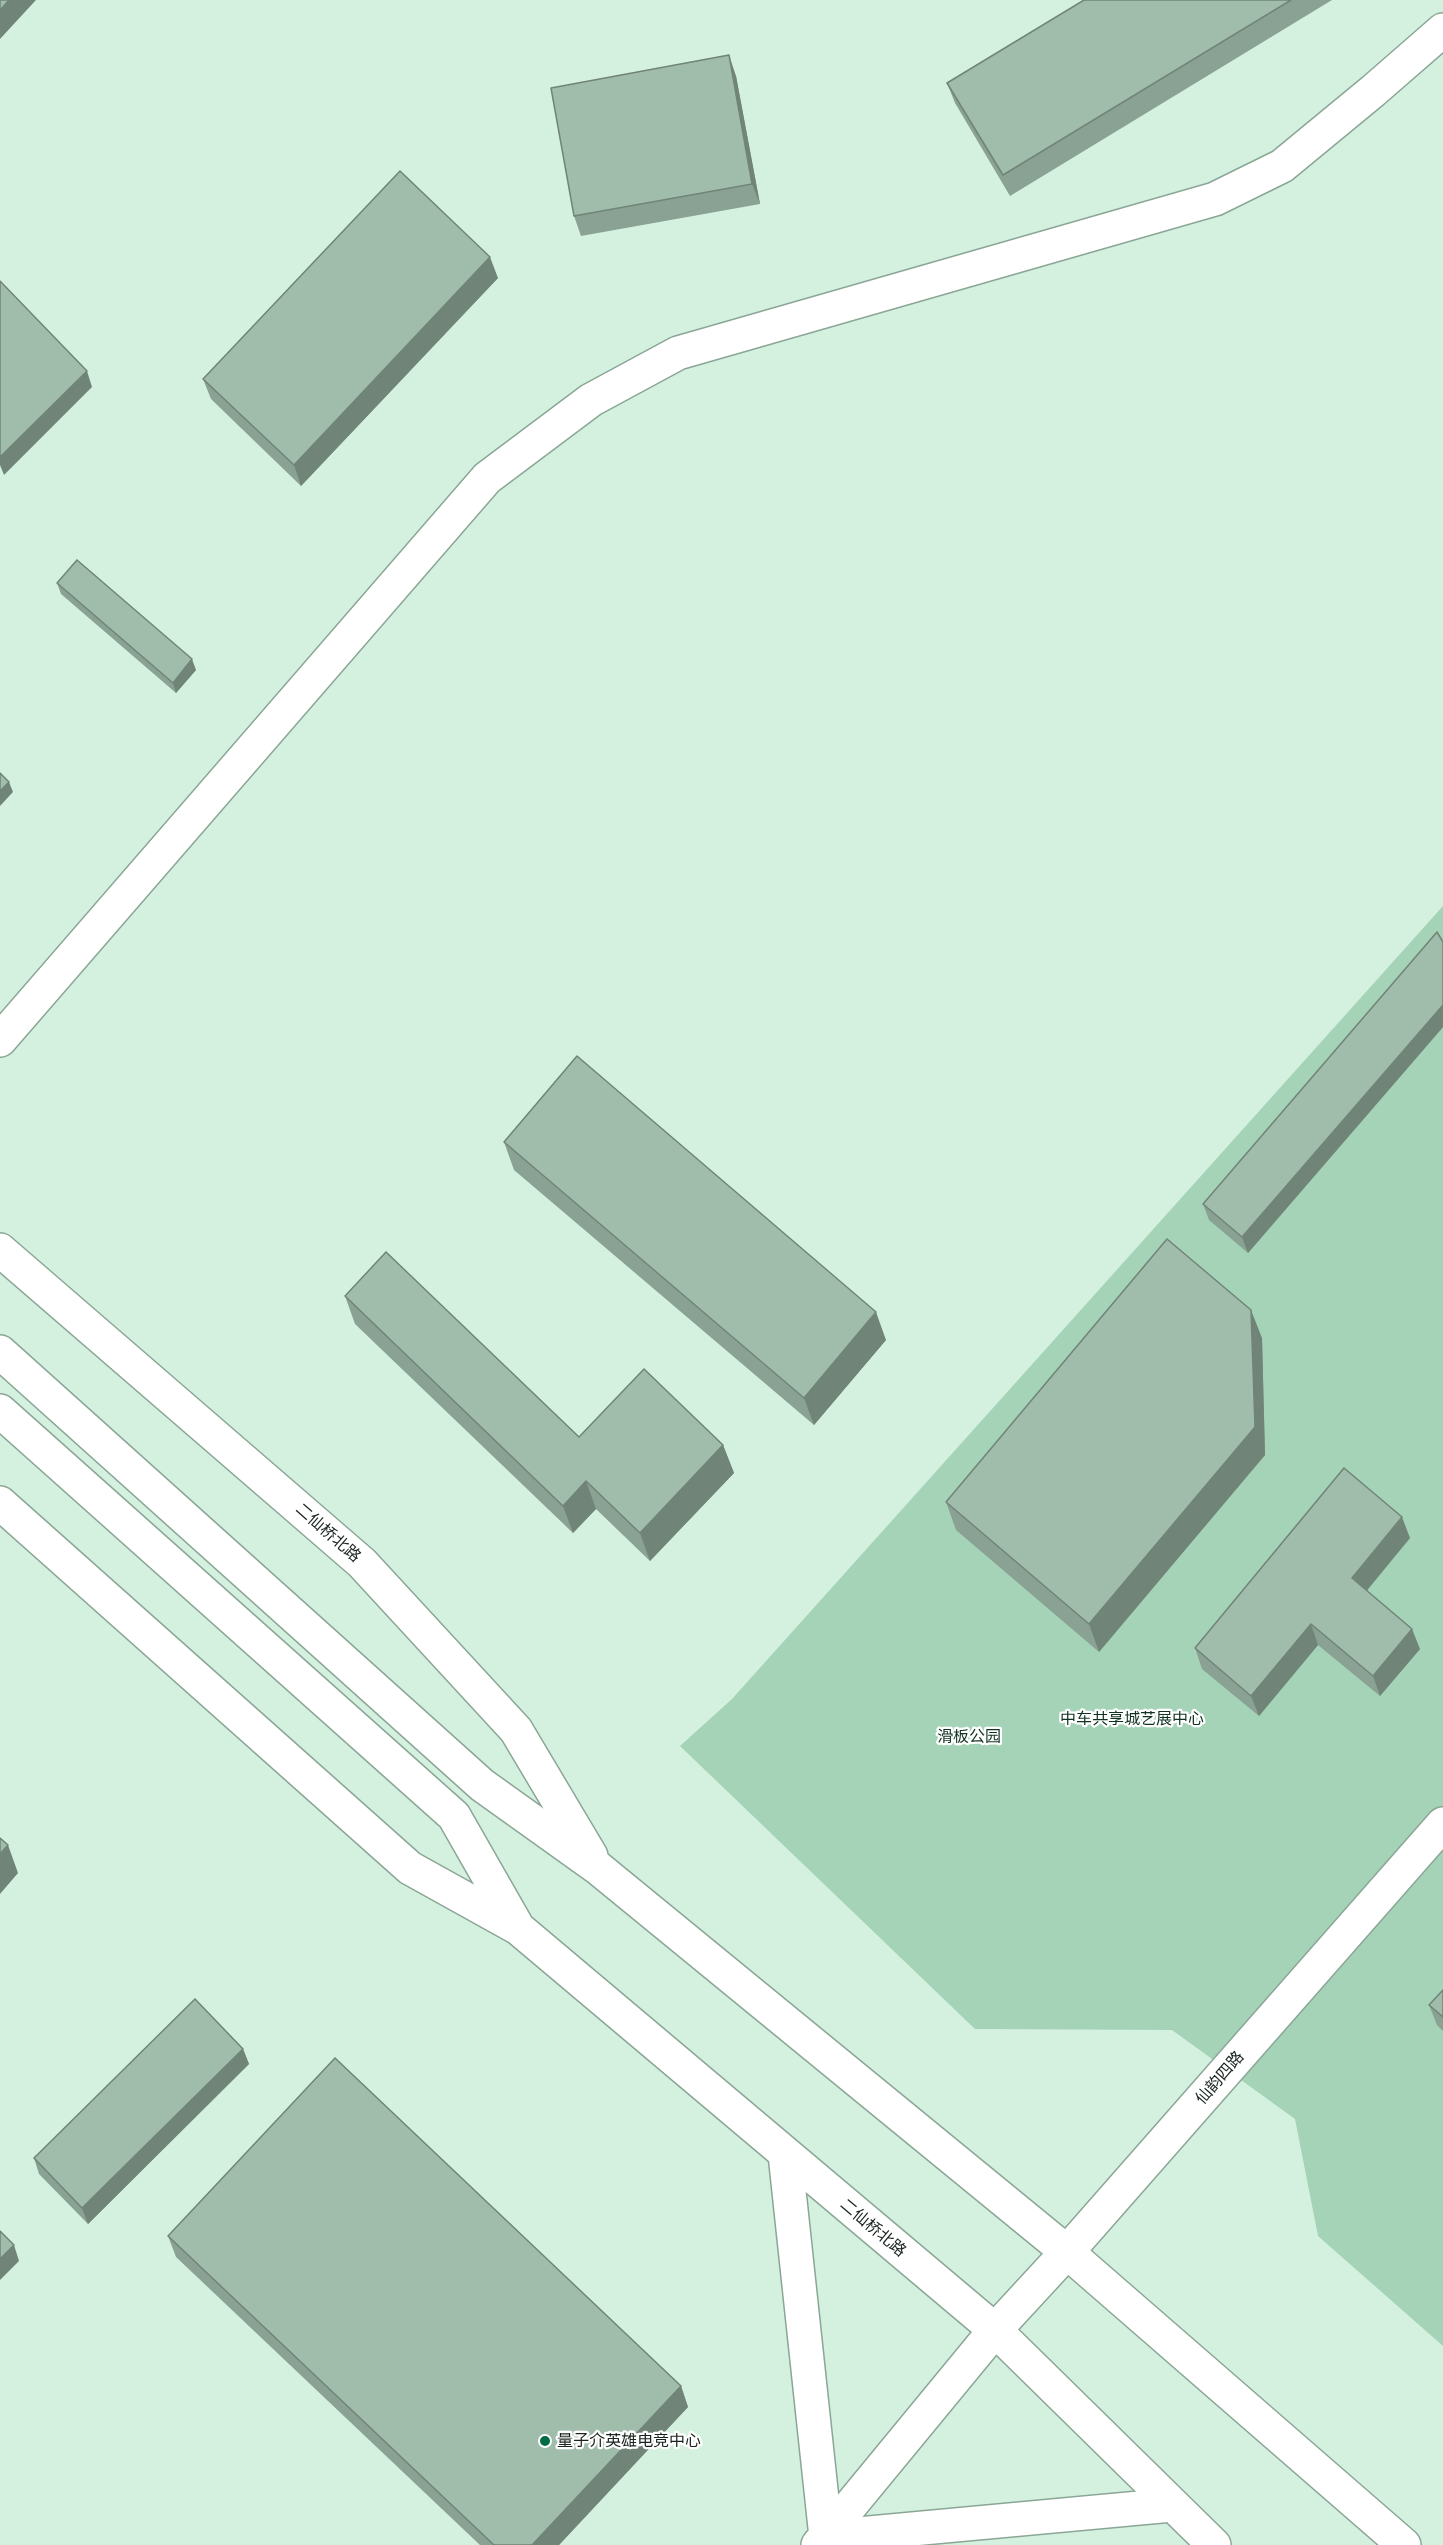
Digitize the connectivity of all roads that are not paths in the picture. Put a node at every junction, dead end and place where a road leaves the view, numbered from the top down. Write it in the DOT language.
graph roads {
  1 [pos="1443,30"];
  2 [pos="0,1040"];
  3 [pos="0,1250"];
  4 [pos="0,1352"];
  5 [pos="0,1411"];
  6 [pos="0,1503"];
  7 [pos="1443,1824"];
  8 [pos="598,1868"];
  9 [pos="518,1928"];
  10 [pos="784,2154"];
  11 [pos="1067,2252"];
  12 [pos="995,2330"];
  13 [pos="1172,2505"];
  14 [pos="822,2541"];
  15 [pos="1214,2545"];
  16 [pos="1404,2545"];
  1 -- 2 [label="main road"];
  3 -- 8 [label="main road, 二仙桥北路"];
  4 -- 8 [label="main road"];
  5 -- 9 [label="main road, 二仙桥北路"];
  6 -- 9 [label="main road, 二仙桥北路"];
  7 -- 11 [label="main road, 仙韵四路"];
  8 -- 11 [label="main road"];
  9 -- 10 [label="main road, 二仙桥北路"];
  10 -- 12 [label="main road, 二仙桥北路"];
  10 -- 14 [label="main road"];
  11 -- 12 [label="main road, 仙韵四路"];
  11 -- 16 [label="main road"];
  12 -- 13 [label="main road, 二仙桥北路"];
  12 -- 14 [label="main road, 仙韵四路"];
  13 -- 14 [label="main road"];
  13 -- 15 [label="main road, 二仙桥北路"];
}
